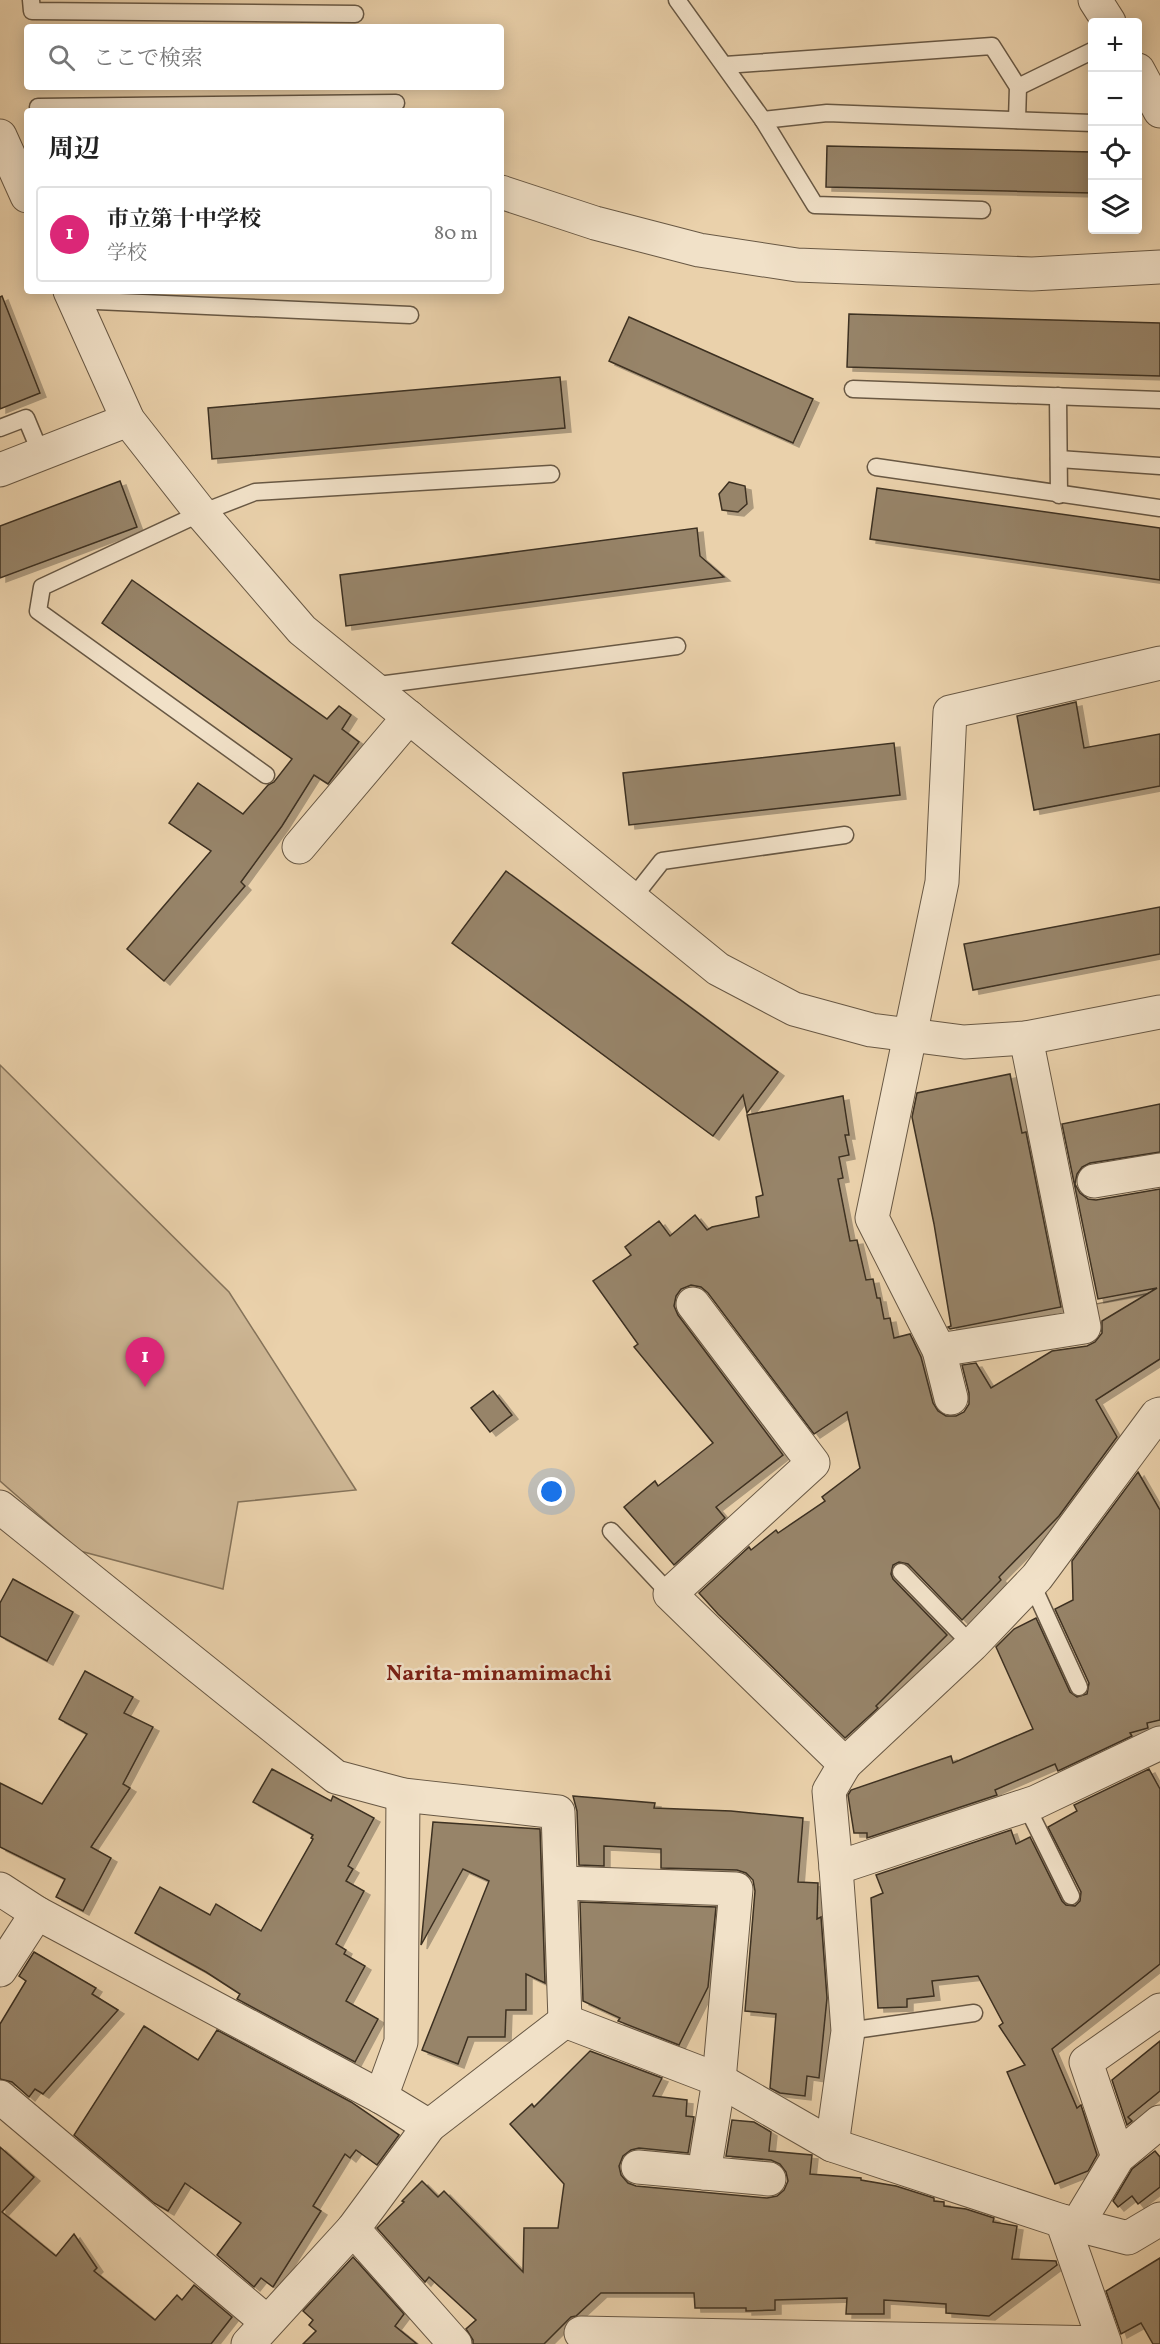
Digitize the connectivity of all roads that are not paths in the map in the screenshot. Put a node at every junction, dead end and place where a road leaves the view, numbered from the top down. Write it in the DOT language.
graph roads {
  1 [pos="31,0"];
  2 [pos="677,0"];
  3 [pos="1095,0"];
  4 [pos="355,14"];
  5 [pos="1106,18"];
  6 [pos="1088,53"];
  7 [pos="725,65"];
  8 [pos="1146,70"];
  9 [pos="1018,87"];
  10 [pos="396,103"];
  11 [pos="38,107"];
  12 [pos="231,108"];
  13 [pos="1160,111"];
  14 [pos="763,120"];
  15 [pos="1017,120"];
  16 [pos="1088,123"];
  17 [pos="0,136"];
  18 [pos="23,179"];
  19 [pos="504,193"];
  20 [pos="982,210"];
  21 [pos="1160,267"];
  22 [pos="72,295"];
  23 [pos="410,315"];
  24 [pos="853,389"];
  25 [pos="1058,396"];
  26 [pos="1160,400"];
  27 [pos="128,420"];
  28 [pos="0,428"];
  29 [pos="41,454"];
  30 [pos="1059,459"];
  31 [pos="1160,466"];
  32 [pos="876,467"];
  33 [pos="0,470"];
  34 [pos="551,474"];
  35 [pos="1059,495"];
  36 [pos="1160,507"];
  37 [pos="201,513"];
  38 [pos="677,646"];
  39 [pos="1160,663"];
  40 [pos="371,686"];
  41 [pos="409,717"];
  42 [pos="266,776"];
  43 [pos="845,835"];
  44 [pos="299,848"];
  45 [pos="632,899"];
  46 [pos="1160,1012"];
  47 [pos="911,1035"];
  48 [pos="1026,1038"];
  49 [pos="1160,1170"];
  50 [pos="1094,1181"];
  51 [pos="693,1304"];
  52 [pos="939,1350"];
  53 [pos="951,1398"];
  54 [pos="1160,1414"];
  55 [pos="0,1507"];
  56 [pos="611,1531"];
  57 [pos="901,1572"];
  58 [pos="1031,1582"];
  59 [pos="670,1594"];
  60 [pos="972,1645"];
  61 [pos="1079,1687"];
  62 [pos="1160,1743"];
  63 [pos="845,1764"];
  64 [pos="403,1795"];
  65 [pos="1026,1805"];
  66 [pos="836,1868"];
  67 [pos="562,1883"];
  68 [pos="0,1889"];
  69 [pos="1071,1896"];
  70 [pos="37,1913"];
  71 [pos="0,1970"];
  72 [pos="1160,2010"];
  73 [pos="974,2013"];
  74 [pos="565,2021"];
  75 [pos="848,2031"];
  76 [pos="719,2080"];
  77 [pos="0,2097"];
  78 [pos="381,2097"];
  79 [pos="1160,2122"];
  80 [pos="429,2126"];
  81 [pos="832,2145"];
  82 [pos="1118,2157"];
  83 [pos="638,2167"];
  84 [pos="704,2173"];
  85 [pos="769,2179"];
  86 [pos="1160,2219"];
  87 [pos="1070,2223"];
  88 [pos="352,2229"];
  89 [pos="258,2333"];
  90 [pos="582,2333"];
  91 [pos="689,2340"];
  92 [pos="1104,2343"];
  93 [pos="455,2344"];
  1 -- 4 [label="lane"];
  2 -- 7 [label="lane"];
  3 -- 5 [label="street"];
  6 -- 9 [label="lane"];
  7 -- 9 [label="lane"];
  7 -- 14 [label="lane"];
  8 -- 13 [label="street"];
  9 -- 15 [label="lane"];
  10 -- 12 [label="lane"];
  11 -- 12 [label="lane"];
  14 -- 15 [label="lane"];
  14 -- 20 [label="lane"];
  15 -- 16 [label="lane"];
  17 -- 18 [label="street"];
  19 -- 21 [label="street"];
  22 -- 23 [label="lane"];
  22 -- 27 [label="street"];
  24 -- 25 [label="lane"];
  25 -- 26 [label="lane"];
  25 -- 30 [label="lane"];
  27 -- 29 [label="street"];
  27 -- 37 [label="street"];
  28 -- 29 [label="lane"];
  29 -- 33 [label="street"];
  30 -- 31 [label="lane"];
  30 -- 35 [label="lane"];
  32 -- 35 [label="lane"];
  34 -- 37 [label="lane"];
  35 -- 36 [label="lane"];
  37 -- 40 [label="street"];
  37 -- 42 [label="lane"];
  38 -- 40 [label="lane"];
  39 -- 47 [label="street"];
  40 -- 41 [label="street"];
  41 -- 44 [label="street"];
  41 -- 45 [label="street"];
  43 -- 45 [label="lane"];
  45 -- 47 [label="street"];
  46 -- 48 [label="street"];
  47 -- 48 [label="street"];
  47 -- 52 [label="street"];
  48 -- 52 [label="street"];
  49 -- 50 [label="street"];
  51 -- 59 [label="street"];
  52 -- 53 [label="street"];
  54 -- 58 [label="street"];
  55 -- 64 [label="street"];
  56 -- 59 [label="lane"];
  57 -- 60 [label="lane"];
  58 -- 60 [label="street"];
  58 -- 61 [label="lane"];
  59 -- 63 [label="street"];
  60 -- 63 [label="street"];
  62 -- 65 [label="street"];
  63 -- 66 [label="street"];
  64 -- 67 [label="street"];
  64 -- 78 [label="street"];
  65 -- 66 [label="street"];
  65 -- 69 [label="lane"];
  66 -- 75 [label="street"];
  67 -- 74 [label="street"];
  67 -- 76 [label="street"];
  68 -- 70 [label="street"];
  70 -- 71 [label="street"];
  70 -- 78 [label="street"];
  72 -- 82 [label="street"];
  73 -- 75 [label="lane"];
  74 -- 76 [label="street"];
  74 -- 80 [label="street"];
  75 -- 81 [label="street"];
  76 -- 81 [label="street"];
  76 -- 84 [label="street"];
  77 -- 89 [label="street"];
  78 -- 80 [label="street"];
  79 -- 82 [label="street"];
  80 -- 88 [label="street"];
  81 -- 87 [label="street"];
  82 -- 87 [label="street"];
  83 -- 84 [label="street"];
  84 -- 85 [label="street"];
  86 -- 87 [label="street"];
  87 -- 92 [label="street"];
  88 -- 89 [label="street"];
  88 -- 93 [label="street"];
  90 -- 91 [label="street"];
  91 -- 92 [label="street"];
}
